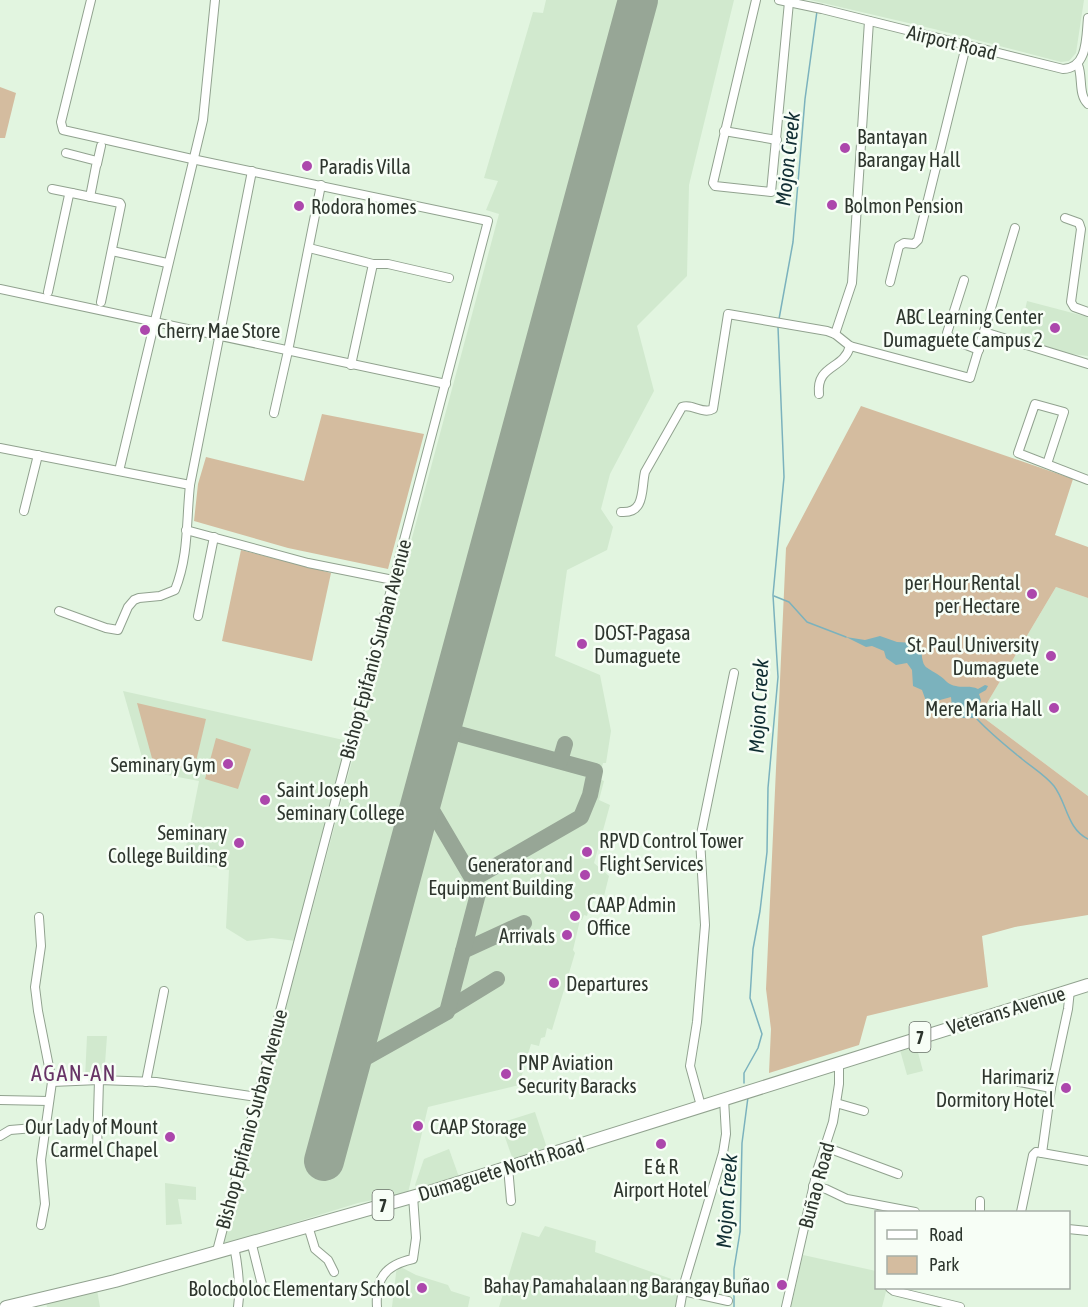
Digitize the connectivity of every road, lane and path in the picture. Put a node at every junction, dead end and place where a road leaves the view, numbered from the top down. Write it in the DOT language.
graph roads {
  1 [pos="91,0"];
  2 [pos="215,0"];
  3 [pos="756,0"];
  4 [pos="778,0"];
  5 [pos="789,2"];
  6 [pos="1088,18"];
  7 [pos="870,21"];
  8 [pos="966,46"];
  9 [pos="1078,65"];
  10 [pos="1088,104"];
  11 [pos="724,130"];
  12 [pos="777,140"];
  13 [pos="101,146"];
  14 [pos="66,153"];
  15 [pos="192,159"];
  16 [pos="97,165"];
  17 [pos="252,171"];
  18 [pos="321,185"];
  19 [pos="52,189"];
  20 [pos="72,193"];
  21 [pos="90,197"];
  22 [pos="1065,218"];
  23 [pos="1015,228"];
  24 [pos="309,248"];
  25 [pos="112,251"];
  26 [pos="167,263"];
  27 [pos="373,264"];
  28 [pos="450,278"];
  29 [pos="964,280"];
  30 [pos="890,282"];
  31 [pos="0,289"];
  32 [pos="48,292"];
  33 [pos="101,302"];
  34 [pos="1088,312"];
  35 [pos="153,322"];
  36 [pos="984,332"];
  37 [pos="835,334"];
  38 [pos="219,336"];
  39 [pos="850,346"];
  40 [pos="979,350"];
  41 [pos="288,351"];
  42 [pos="351,364"];
  43 [pos="1088,364"];
  44 [pos="446,384"];
  45 [pos="819,394"];
  46 [pos="274,413"];
  47 [pos="0,448"];
  48 [pos="38,455"];
  49 [pos="1047,464"];
  50 [pos="119,471"];
  51 [pos="1088,480"];
  52 [pos="189,485"];
  53 [pos="24,511"];
  54 [pos="621,512"];
  55 [pos="186,530"];
  56 [pos="214,537"];
  57 [pos="393,580"];
  58 [pos="59,611"];
  59 [pos="198,616"];
  60 [pos="734,673"];
  61 [pos="39,917"];
  62 [pos="1088,985"];
  63 [pos="1070,990"];
  64 [pos="164,991"];
  65 [pos="839,1063"];
  66 [pos="1004,1079"];
  67 [pos="99,1080"];
  68 [pos="51,1082"];
  69 [pos="146,1082"];
  70 [pos="1051,1089"];
  71 [pos="752,1091"];
  72 [pos="257,1097"];
  73 [pos="724,1099"];
  74 [pos="0,1100"];
  75 [pos="49,1101"];
  76 [pos="836,1103"];
  77 [pos="701,1106"];
  78 [pos="864,1111"];
  79 [pos="46,1126"];
  80 [pos="0,1136"];
  81 [pos="825,1147"];
  82 [pos="97,1151"];
  83 [pos="1042,1153"];
  84 [pos="1088,1161"];
  85 [pos="508,1167"];
  86 [pos="898,1174"];
  87 [pos="813,1186"];
  88 [pos="413,1196"];
  89 [pos="511,1201"];
  90 [pos="980,1201"];
  91 [pos="910,1211"];
  92 [pos="980,1211"];
  93 [pos="1021,1211"];
  94 [pos="41,1225"];
  95 [pos="308,1226"];
  96 [pos="1070,1229"];
  97 [pos="1088,1231"];
  98 [pos="251,1241"];
  99 [pos="234,1246"];
  100 [pos="216,1251"];
  101 [pos="334,1272"];
  102 [pos="263,1289"];
  103 [pos="892,1289"];
  104 [pos="683,1292"];
  105 [pos="728,1301"];
  106 [pos="13,1306"];
  107 [pos="238,1307"];
  108 [pos="377,1307"];
  109 [pos="680,1307"];
  110 [pos="786,1307"];
  111 [pos="960,1307"];
  1 -- 15 [label="street"];
  2 -- 15 [label="street"];
  3 -- 11 [label="street"];
  4 -- 5 [label="street, Airport Road"];
  5 -- 7 [label="street, Airport Road"];
  5 -- 12 [label="street"];
  6 -- 9 [label="street"];
  7 -- 8 [label="street, Airport Road"];
  7 -- 37 [label="street"];
  8 -- 9 [label="street, Airport Road"];
  8 -- 30 [label="street"];
  9 -- 10 [label="street"];
  11 -- 12 [label="street"];
  11 -- 12 [label="street"];
  13 -- 16 [label="street"];
  14 -- 16 [label="street"];
  15 -- 17 [label="street"];
  15 -- 26 [label="street"];
  16 -- 21 [label="street"];
  17 -- 18 [label="street"];
  17 -- 38 [label="street"];
  18 -- 24 [label="street"];
  18 -- 44 [label="street, Bishop Epifanio Surban Avenue"];
  19 -- 20 [label="street"];
  20 -- 21 [label="street"];
  20 -- 32 [label="street"];
  21 -- 25 [label="street"];
  22 -- 34 [label="street"];
  23 -- 36 [label="street"];
  24 -- 27 [label="street"];
  24 -- 41 [label="street"];
  25 -- 26 [label="street"];
  25 -- 33 [label="street"];
  26 -- 35 [label="street"];
  27 -- 28 [label="street"];
  27 -- 42 [label="street"];
  29 -- 40 [label="street"];
  31 -- 35 [label="street"];
  35 -- 38 [label="street"];
  35 -- 50 [label="street"];
  36 -- 40 [label="street"];
  36 -- 43 [label="street"];
  37 -- 39 [label="street"];
  37 -- 54 [label="street"];
  38 -- 41 [label="street"];
  38 -- 52 [label="street"];
  39 -- 40 [label="street"];
  39 -- 45 [label="street"];
  41 -- 42 [label="street"];
  41 -- 46 [label="street"];
  42 -- 44 [label="street"];
  44 -- 57 [label="street, Bishop Epifanio Surban Avenue"];
  47 -- 48 [label="street"];
  48 -- 50 [label="street"];
  48 -- 53 [label="street"];
  49 -- 49 [label="street"];
  49 -- 51 [label="street"];
  50 -- 52 [label="street"];
  52 -- 55 [label="street"];
  55 -- 56 [label="street"];
  55 -- 58 [label="street"];
  56 -- 57 [label="street"];
  56 -- 59 [label="street"];
  57 -- 72 [label="street, Bishop Epifanio Surban Avenue"];
  60 -- 77 [label="street"];
  61 -- 68 [label="street"];
  62 -- 63 [label="highway, Veterans Avenue / 7"];
  63 -- 65 [label="highway, Veterans Avenue / 7"];
  63 -- 70 [label="street"];
  64 -- 69 [label="street"];
  65 -- 71 [label="highway, Veterans Avenue / 7"];
  65 -- 76 [label="street, Buñao Road"];
  66 -- 70 [label="street"];
  67 -- 68 [label="street"];
  67 -- 69 [label="street"];
  67 -- 82 [label="street"];
  68 -- 75 [label="street"];
  69 -- 72 [label="street"];
  70 -- 83 [label="street"];
  71 -- 73 [label="highway, Dumaguete North Road / 7"];
  72 -- 100 [label="street, Bishop Epifanio Surban Avenue"];
  73 -- 77 [label="highway, Dumaguete North Road / 7"];
  73 -- 104 [label="street"];
  74 -- 75 [label="street"];
  75 -- 79 [label="street"];
  76 -- 78 [label="street"];
  76 -- 81 [label="street, Buñao Road"];
  77 -- 85 [label="highway, Dumaguete North Road / 7"];
  79 -- 80 [label="street"];
  79 -- 94 [label="street"];
  81 -- 86 [label="street"];
  81 -- 87 [label="street, Buñao Road"];
  83 -- 84 [label="street"];
  83 -- 93 [label="street"];
  85 -- 88 [label="highway, Dumaguete North Road / 7"];
  85 -- 89 [label="street"];
  87 -- 91 [label="street"];
  87 -- 110 [label="street, Buñao Road"];
  88 -- 95 [label="highway, Dumaguete North Road / 7"];
  88 -- 108 [label="street"];
  90 -- 92 [label="street"];
  95 -- 98 [label="highway, Dumaguete North Road / 7"];
  95 -- 101 [label="street"];
  96 -- 97 [label="street"];
  98 -- 99 [label="highway, Dumaguete North Road / 7"];
  98 -- 102 [label="street"];
  99 -- 100 [label="highway, Dumaguete North Road / 7"];
  99 -- 107 [label="street"];
  100 -- 106 [label="highway, Dumaguete North Road / 7"];
  103 -- 111 [label="street"];
  104 -- 105 [label="street"];
  104 -- 109 [label="street"];
}
